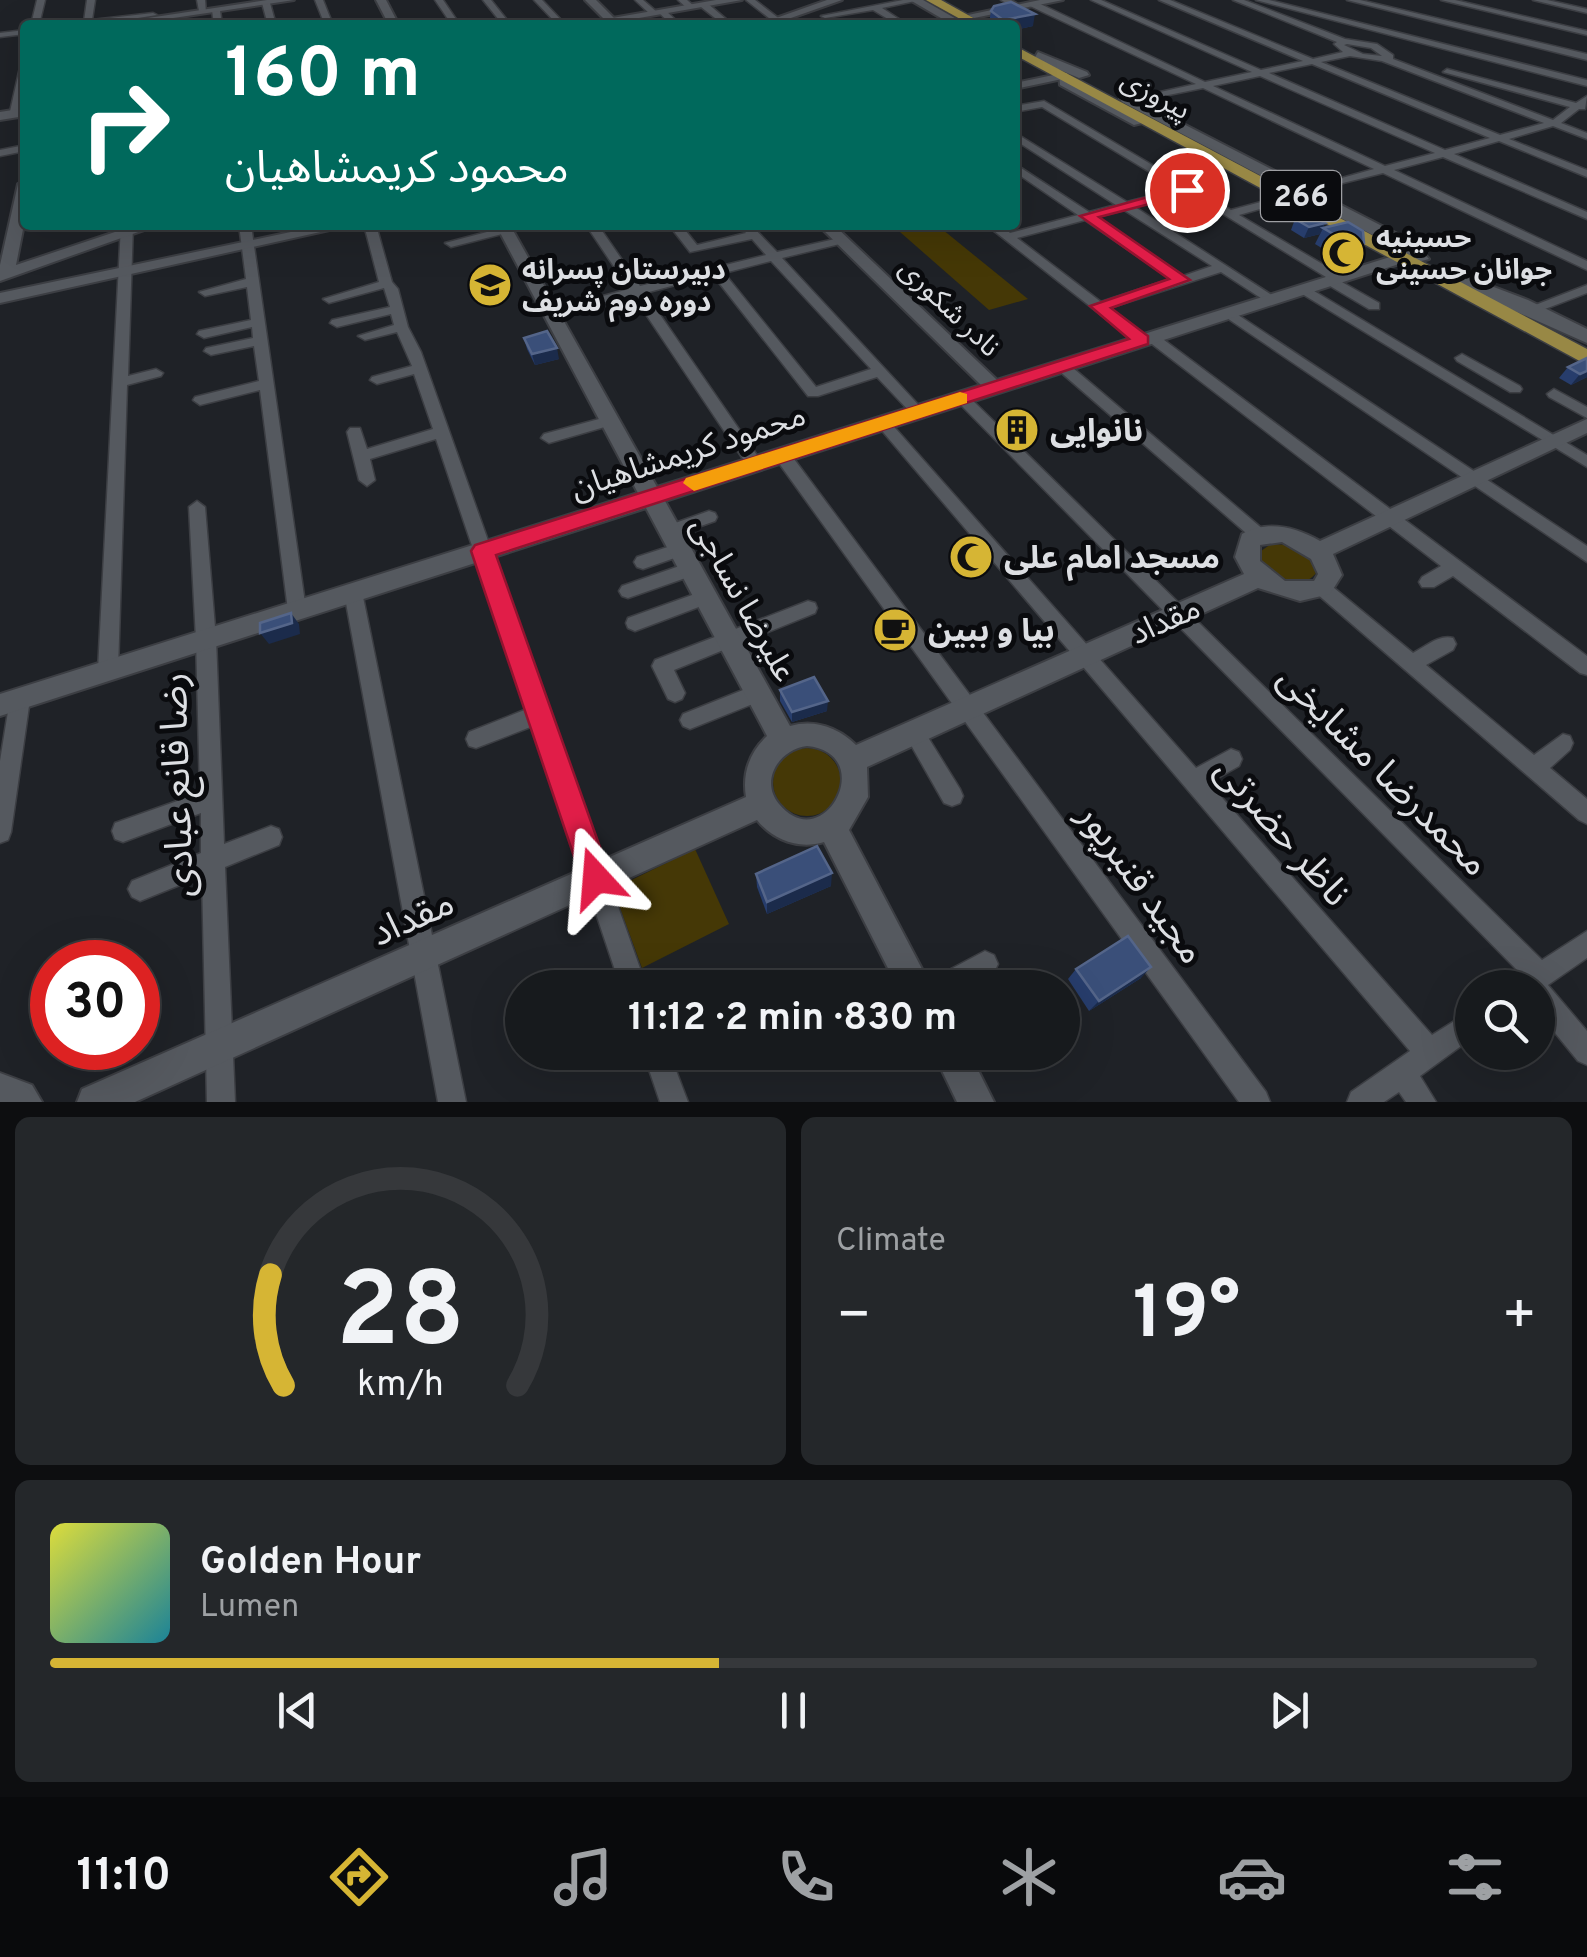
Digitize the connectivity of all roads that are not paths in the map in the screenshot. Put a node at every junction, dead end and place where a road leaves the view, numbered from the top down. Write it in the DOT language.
graph roads {
  1 [pos="152,0"];
  2 [pos="285,0"];
  3 [pos="486,0"];
  4 [pos="538,0"];
  5 [pos="590,0"];
  6 [pos="639,0"];
  7 [pos="734,0"];
  8 [pos="750,0"];
  9 [pos="838,0"];
  10 [pos="918,0"];
  11 [pos="1005,0"];
  12 [pos="1058,0"];
  13 [pos="1094,0"];
  14 [pos="1162,0"];
  15 [pos="1236,0"];
  16 [pos="1260,0"];
  17 [pos="1351,0"];
  18 [pos="1445,0"];
  19 [pos="1537,0"];
  20 [pos="1464,2"];
  21 [pos="243,3"];
  22 [pos="266,3"];
  23 [pos="692,4"];
  24 [pos="1034,4"];
  25 [pos="202,6"];
  26 [pos="1019,7"];
  27 [pos="813,8"];
  28 [pos="874,8"];
  29 [pos="216,10"];
  30 [pos="1587,11"];
  31 [pos="658,12"];
  32 [pos="948,14"];
  33 [pos="825,16"];
  34 [pos="990,18"];
  35 [pos="153,19"];
  36 [pos="1431,19"];
  37 [pos="217,20"];
  38 [pos="271,20"];
  39 [pos="503,20"];
  40 [pos="557,20"];
  41 [pos="612,20"];
  42 [pos="623,20"];
  43 [pos="670,20"];
  44 [pos="720,20"];
  45 [pos="769,20"];
  46 [pos="780,20"];
  47 [pos="832,20"];
  48 [pos="895,20"];
  49 [pos="1587,32"];
  50 [pos="1397,35"];
  51 [pos="1342,41"];
  52 [pos="1374,46"];
  53 [pos="1020,49"];
  54 [pos="1020,51"];
  55 [pos="1350,52"];
  56 [pos="1038,56"];
  57 [pos="1587,57"];
  58 [pos="1387,58"];
  59 [pos="1313,62"];
  60 [pos="1261,73"];
  61 [pos="1061,77"];
  62 [pos="20,83"];
  63 [pos="1587,83"];
  64 [pos="1020,85"];
  65 [pos="1205,86"];
  66 [pos="1132,101"];
  67 [pos="1584,104"];
  68 [pos="1020,108"];
  69 [pos="12,114"];
  70 [pos="1159,121"];
  71 [pos="1554,123"];
  72 [pos="1190,132"];
  73 [pos="1587,136"];
  74 [pos="1499,138"];
  75 [pos="1020,139"];
  76 [pos="1444,154"];
  77 [pos="1020,170"];
  78 [pos="1383,170"];
  79 [pos="1587,174"];
  80 [pos="1304,192"];
  81 [pos="1283,196"];
  82 [pos="20,200"];
  83 [pos="1211,203"];
  84 [pos="1128,206"];
  85 [pos="1229,214"];
  86 [pos="1088,216"];
  87 [pos="1587,216"];
  88 [pos="124,230"];
  89 [pos="127,230"];
  90 [pos="246,230"];
  91 [pos="322,230"];
  92 [pos="371,230"];
  93 [pos="497,230"];
  94 [pos="506,230"];
  95 [pos="595,230"];
  96 [pos="679,230"];
  97 [pos="750,230"];
  98 [pos="829,230"];
  99 [pos="999,230"];
  100 [pos="1008,237"];
  101 [pos="840,240"];
  102 [pos="451,242"];
  103 [pos="6,244"];
  104 [pos="248,246"];
  105 [pos="774,256"];
  106 [pos="1420,259"];
  107 [pos="1396,260"];
  108 [pos="1587,266"];
  109 [pos="1222,267"];
  110 [pos="716,271"];
  111 [pos="126,272"];
  112 [pos="3,274"];
  113 [pos="1449,275"];
  114 [pos="1333,279"];
  115 [pos="1182,280"];
  116 [pos="252,282"];
  117 [pos="386,284"];
  118 [pos="1304,288"];
  119 [pos="637,290"];
  120 [pos="205,292"];
  121 [pos="1583,294"];
  122 [pos="329,298"];
  123 [pos="0,299"];
  124 [pos="1272,299"];
  125 [pos="1098,306"];
  126 [pos="1374,306"];
  127 [pos="397,308"];
  128 [pos="1532,309"];
  129 [pos="551,312"];
  130 [pos="1229,312"];
  131 [pos="258,322"];
  132 [pos="337,323"];
  133 [pos="400,327"];
  134 [pos="365,336"];
  135 [pos="1587,337"];
  136 [pos="1146,339"];
  137 [pos="260,340"];
  138 [pos="1587,347"];
  139 [pos="1462,358"];
  140 [pos="1587,362"];
  141 [pos="1062,366"];
  142 [pos="420,368"];
  143 [pos="880,371"];
  144 [pos="156,374"];
  145 [pos="1491,375"];
  146 [pos="377,378"];
  147 [pos="120,382"];
  148 [pos="266,384"];
  149 [pos="1464,386"];
  150 [pos="994,388"];
  151 [pos="1515,389"];
  152 [pos="1554,394"];
  153 [pos="962,398"];
  154 [pos="200,400"];
  155 [pos="918,412"];
  156 [pos="1587,413"];
  157 [pos="610,421"];
  158 [pos="883,423"];
  159 [pos="1587,425"];
  160 [pos="355,432"];
  161 [pos="442,432"];
  162 [pos="549,438"];
  163 [pos="1552,441"];
  164 [pos="782,455"];
  165 [pos="361,456"];
  166 [pos="1587,462"];
  167 [pos="755,464"];
  168 [pos="1475,479"];
  169 [pos="367,480"];
  170 [pos="652,497"];
  171 [pos="197,507"];
  172 [pos="709,517"];
  173 [pos="1390,518"];
  174 [pos="1259,536"];
  175 [pos="680,550"];
  176 [pos="483,551"];
  177 [pos="1318,551"];
  178 [pos="1587,555"];
  179 [pos="644,562"];
  180 [pos="1455,566"];
  181 [pos="1260,577"];
  182 [pos="1428,582"];
  183 [pos="1322,588"];
  184 [pos="628,591"];
  185 [pos="353,592"];
  186 [pos="706,597"];
  187 [pos="808,608"];
  188 [pos="297,610"];
  189 [pos="1178,614"];
  190 [pos="635,623"];
  191 [pos="206,639"];
  192 [pos="730,641"];
  193 [pos="1446,644"];
  194 [pos="1084,656"];
  195 [pos="1411,664"];
  196 [pos="1587,666"];
  197 [pos="108,670"];
  198 [pos="758,692"];
  199 [pos="675,693"];
  200 [pos="10,702"];
  201 [pos="968,708"];
  202 [pos="539,714"];
  203 [pos="690,720"];
  204 [pos="914,732"];
  205 [pos="476,739"];
  206 [pos="784,741"];
  207 [pos="1563,743"];
  208 [pos="1231,759"];
  209 [pos="852,760"];
  210 [pos="1534,768"];
  211 [pos="1193,781"];
  212 [pos="952,796"];
  213 [pos="212,799"];
  214 [pos="762,804"];
  215 [pos="1587,814"];
  216 [pos="830,826"];
  217 [pos="123,831"];
  218 [pos="0,832"];
  219 [pos="272,836"];
  220 [pos="213,861"];
  221 [pos="596,878"];
  222 [pos="140,890"];
  223 [pos="1587,943"];
  224 [pos="424,956"];
  225 [pos="985,964"];
  226 [pos="628,970"];
  227 [pos="906,970"];
  228 [pos="974,970"];
  229 [pos="1519,970"];
  230 [pos="1552,970"];
  231 [pos="1555,1012"];
  232 [pos="1455,1035"];
  233 [pos="219,1048"];
  234 [pos="1587,1052"];
  235 [pos="1430,1053"];
  236 [pos="662,1070"];
  237 [pos="959,1070"];
  238 [pos="1402,1073"];
  239 [pos="0,1091"];
  240 [pos="24,1102"];
  241 [pos="95,1102"];
  242 [pos="221,1102"];
  243 [pos="452,1102"];
  244 [pos="674,1102"];
  245 [pos="976,1102"];
  246 [pos="1256,1102"];
  247 [pos="1361,1102"];
  248 [pos="1422,1102"];
  1 -- 35 [label="street"];
  2 -- 22 [label="street"];
  3 -- 39 [label="street"];
  4 -- 40 [label="street"];
  5 -- 41 [label="street"];
  6 -- 31 [label="street"];
  7 -- 23 [label="main road"];
  8 -- 45 [label="street"];
  9 -- 27 [label="street"];
  10 -- 28 [label="street"];
  10 -- 32 [label="main road"];
  11 -- 26 [label="street"];
  12 -- 24 [label="main road"];
  13 -- 60 [label="street"];
  14 -- 59 [label="street"];
  15 -- 51 [label="street"];
  16 -- 50 [label="street"];
  17 -- 36 [label="street"];
  18 -- 20 [label="street"];
  19 -- 30 [label="street"];
  20 -- 36 [label="street"];
  20 -- 49 [label="street"];
  21 -- 22 [label="street"];
  21 -- 29 [label="street"];
  22 -- 38 [label="street"];
  23 -- 31 [label="main road"];
  23 -- 44 [label="street"];
  24 -- 26 [label="main road"];
  24 -- 65 [label="street"];
  25 -- 29 [label="street"];
  25 -- 35 [label="street"];
  26 -- 34 [label="main road"];
  27 -- 33 [label="street"];
  27 -- 46 [label="street"];
  28 -- 33 [label="street"];
  28 -- 48 [label="street"];
  29 -- 37 [label="street"];
  31 -- 42 [label="main road"];
  31 -- 43 [label="street"];
  32 -- 34 [label="main road"];
  33 -- 47 [label="street"];
  36 -- 50 [label="street"];
  36 -- 57 [label="street"];
  50 -- 52 [label="street"];
  50 -- 63 [label="street"];
  51 -- 52 [label="street"];
  51 -- 55 [label="street"];
  52 -- 58 [label="street"];
  53 -- 56 [label="main road, پیروزی / 266"];
  54 -- 61 [label="main road, پیروزی / 266"];
  55 -- 58 [label="street"];
  55 -- 59 [label="street"];
  56 -- 61 [label="main road, پیروزی / 266"];
  56 -- 66 [label="main road"];
  58 -- 67 [label="street"];
  58 -- 71 [label="street"];
  59 -- 60 [label="street"];
  59 -- 74 [label="street"];
  60 -- 65 [label="street"];
  60 -- 76 [label="street"];
  61 -- 64 [label="street"];
  61 -- 70 [label="main road, پیروزی / 266"];
  61 -- 81 [label="main road, پیروزی / 266"];
  62 -- 69 [label="street"];
  65 -- 66 [label="street"];
  65 -- 78 [label="street"];
  66 -- 72 [label="main road"];
  67 -- 71 [label="street"];
  68 -- 84 [label="street"];
  70 -- 72 [label="main road"];
  70 -- 106 [label="main road, پیروزی / 266"];
  71 -- 73 [label="street"];
  71 -- 74 [label="street"];
  72 -- 80 [label="main road"];
  74 -- 76 [label="street"];
  74 -- 79 [label="street"];
  75 -- 84 [label="street"];
  76 -- 78 [label="street"];
  76 -- 87 [label="street"];
  77 -- 86 [label="street"];
  78 -- 80 [label="street"];
  78 -- 108 [label="street"];
  80 -- 106 [label="main road"];
  81 -- 85 [label="street"];
  81 -- 107 [label="main road"];
  81 -- 140 [label="main road, پیروزی / 266"];
  82 -- 103 [label="street"];
  83 -- 85 [label="street"];
  84 -- 86 [label="street"];
  84 -- 109 [label="street"];
  85 -- 114 [label="street"];
  86 -- 100 [label="street"];
  86 -- 115 [label="street"];
  88 -- 112 [label="street"];
  89 -- 111 [label="street"];
  90 -- 104 [label="street"];
  91 -- 104 [label="street"];
  92 -- 117 [label="street"];
  93 -- 102 [label="street"];
  94 -- 129 [label="street, علیرضا نساجی"];
  95 -- 119 [label="street"];
  96 -- 97 [label="street"];
  97 -- 105 [label="street"];
  98 -- 101 [label="street, نادر شکوری"];
  99 -- 100 [label="street"];
  100 -- 125 [label="street"];
  101 -- 105 [label="street"];
  101 -- 150 [label="street, نادر شکوری"];
  103 -- 112 [label="street"];
  104 -- 111 [label="street"];
  104 -- 116 [label="street"];
  105 -- 110 [label="street"];
  105 -- 143 [label="street"];
  106 -- 113 [label="main road, پیروزی / 266"];
  107 -- 114 [label="street, محمود کریمشاهیان"];
  107 -- 140 [label="main road"];
  109 -- 115 [label="street"];
  109 -- 124 [label="street"];
  110 -- 119 [label="street"];
  110 -- 143 [label="street"];
  111 -- 123 [label="street"];
  111 -- 147 [label="street"];
  113 -- 128 [label="main road"];
  113 -- 138 [label="main road, پیروزی / 266"];
  114 -- 118 [label="street, محمود کریمشاهیان"];
  114 -- 126 [label="street"];
  115 -- 125 [label="street"];
  116 -- 120 [label="street"];
  116 -- 131 [label="street"];
  117 -- 122 [label="street"];
  117 -- 127 [label="street"];
  118 -- 124 [label="street, محمود کریمشاهیان"];
  118 -- 149 [label="street"];
  119 -- 129 [label="street"];
  119 -- 167 [label="street"];
  121 -- 128 [label="street"];
  124 -- 130 [label="street, محمود کریمشاهیان"];
  125 -- 136 [label="street"];
  127 -- 132 [label="street"];
  127 -- 133 [label="street"];
  128 -- 135 [label="main road"];
  129 -- 157 [label="street, علیرضا نساجی"];
  130 -- 136 [label="street, محمود کریمشاهیان"];
  130 -- 168 [label="street"];
  131 -- 137 [label="street"];
  131 -- 137 [label="street"];
  133 -- 134 [label="street"];
  133 -- 142 [label="street"];
  136 -- 141 [label="street, محمود کریمشاهیان"];
  136 -- 173 [label="street"];
  137 -- 148 [label="street"];
  139 -- 145 [label="street"];
  141 -- 150 [label="street, محمود کریمشاهیان"];
  141 -- 174 [label="street"];
  142 -- 146 [label="street"];
  142 -- 161 [label="street"];
  143 -- 155 [label="street"];
  144 -- 147 [label="street"];
  145 -- 149 [label="street"];
  145 -- 151 [label="street"];
  147 -- 197 [label="street"];
  148 -- 154 [label="street"];
  148 -- 188 [label="street"];
  149 -- 163 [label="street"];
  150 -- 153 [label="street, محمود کریمشاهیان"];
  152 -- 156 [label="street"];
  153 -- 155 [label="street, محمود کریمشاهیان"];
  153 -- 189 [label="street, محمدرضا مشایخی"];
  155 -- 158 [label="street, محمود کریمشاهیان"];
  157 -- 162 [label="street"];
  157 -- 170 [label="street, علیرضا نساجی"];
  158 -- 164 [label="street, محمود کریمشاهیان"];
  158 -- 194 [label="street, ناظر حضرتی"];
  159 -- 163 [label="street"];
  160 -- 165 [label="street"];
  161 -- 165 [label="street"];
  161 -- 176 [label="street"];
  163 -- 166 [label="street"];
  163 -- 168 [label="street"];
  164 -- 167 [label="street, محمود کریمشاهیان"];
  164 -- 201 [label="street, مجید قنبرپور"];
  165 -- 169 [label="street"];
  167 -- 170 [label="street, محمود کریمشاهیان"];
  168 -- 173 [label="street"];
  168 -- 178 [label="street"];
  170 -- 175 [label="street, علیرضا نساجی"];
  170 -- 176 [label="street, محمود کریمشاهیان"];
  171 -- 191 [label="street, رضا قانع عبادی"];
  172 -- 175 [label="street"];
  173 -- 177 [label="street"];
  173 -- 180 [label="street"];
  174 -- 177 [label="street"];
  174 -- 181 [label="street"];
  175 -- 179 [label="street"];
  175 -- 184 [label="street"];
  175 -- 186 [label="street, علیرضا نساجی"];
  176 -- 185 [label="street, محمود کریمشاهیان"];
  176 -- 202 [label="street"];
  177 -- 183 [label="street"];
  180 -- 182 [label="street"];
  180 -- 196 [label="street"];
  181 -- 183 [label="street"];
  181 -- 189 [label="street, مقداد"];
  183 -- 195 [label="street"];
  185 -- 188 [label="street, محمود کریمشاهیان"];
  185 -- 224 [label="street"];
  186 -- 190 [label="street"];
  186 -- 192 [label="street, علیرضا نساجی"];
  187 -- 192 [label="street"];
  188 -- 191 [label="street, محمود کریمشاهیان"];
  189 -- 194 [label="street, مقداد"];
  189 -- 229 [label="street, محمدرضا مشایخی"];
  191 -- 197 [label="street, محمود کریمشاهیان"];
  191 -- 213 [label="street, رضا قانع عبادی"];
  192 -- 198 [label="street, علیرضا نساجی"];
  192 -- 199 [label="street"];
  193 -- 195 [label="street"];
  194 -- 201 [label="street, مقداد"];
  194 -- 211 [label="street, ناظر حضرتی"];
  195 -- 210 [label="street"];
  197 -- 200 [label="street, محمود کریمشاهیان"];
  198 -- 203 [label="street"];
  198 -- 206 [label="street, علیرضا نساجی"];
  200 -- 218 [label="street"];
  201 -- 204 [label="street, مقداد"];
  201 -- 246 [label="street, مجید قنبرپور"];
  202 -- 205 [label="street"];
  202 -- 221 [label="street"];
  204 -- 209 [label="street, مقداد"];
  204 -- 212 [label="street"];
  206 -- 209 [label="street"];
  206 -- 214 [label="street"];
  207 -- 210 [label="street"];
  208 -- 211 [label="street"];
  209 -- 216 [label="street"];
  210 -- 215 [label="street"];
  211 -- 235 [label="street, ناظر حضرتی"];
  213 -- 217 [label="street"];
  213 -- 220 [label="street, رضا قانع عبادی"];
  214 -- 216 [label="street"];
  214 -- 221 [label="street, مقداد"];
  216 -- 227 [label="street"];
  219 -- 220 [label="street"];
  220 -- 222 [label="street"];
  220 -- 233 [label="street, رضا قانع عبادی"];
  221 -- 224 [label="street, مقداد"];
  221 -- 226 [label="street"];
  223 -- 230 [label="street"];
  224 -- 233 [label="street, مقداد"];
  224 -- 243 [label="street"];
  225 -- 228 [label="street"];
  231 -- 234 [label="street, محمدرضا مشایخی"];
  232 -- 235 [label="street"];
  233 -- 241 [label="street, مقداد"];
  233 -- 242 [label="street, رضا قانع عبادی"];
  235 -- 238 [label="street"];
  236 -- 244 [label="street"];
  237 -- 245 [label="street"];
  238 -- 247 [label="street"];
  238 -- 248 [label="street"];
  239 -- 240 [label="street"];
}
